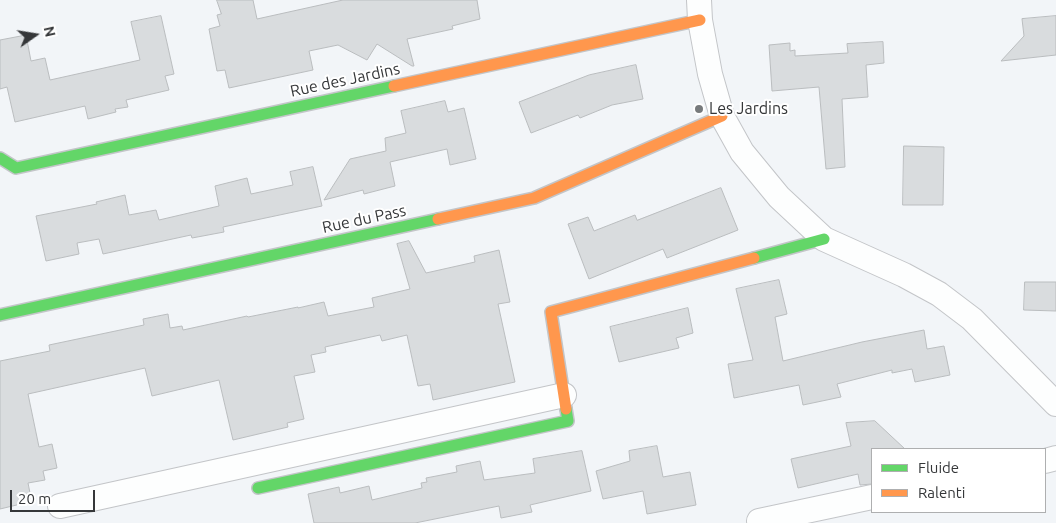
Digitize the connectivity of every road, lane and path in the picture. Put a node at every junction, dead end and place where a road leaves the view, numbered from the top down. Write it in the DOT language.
graph roads {
  1 [pos="699,10"];
  2 [pos="722,116"];
  3 [pos="0,158"];
  4 [pos="824,239"];
  5 [pos="0,315"];
  6 [pos="564,395"];
  7 [pos="1056,404"];
  8 [pos="258,488"];
  9 [pos="871,497"];
  10 [pos="60,506"];
  11 [pos="759,521"];
  1 -- 2 [label="street"];
  1 -- 3 [label="street, Rue des Jardins"];
  2 -- 4 [label="street"];
  2 -- 5 [label="street, Rue du Pass"];
  4 -- 6 [label="street"];
  4 -- 7 [label="street"];
  6 -- 8 [label="street"];
  6 -- 10 [label="street"];
  9 -- 11 [label="street"];
}
